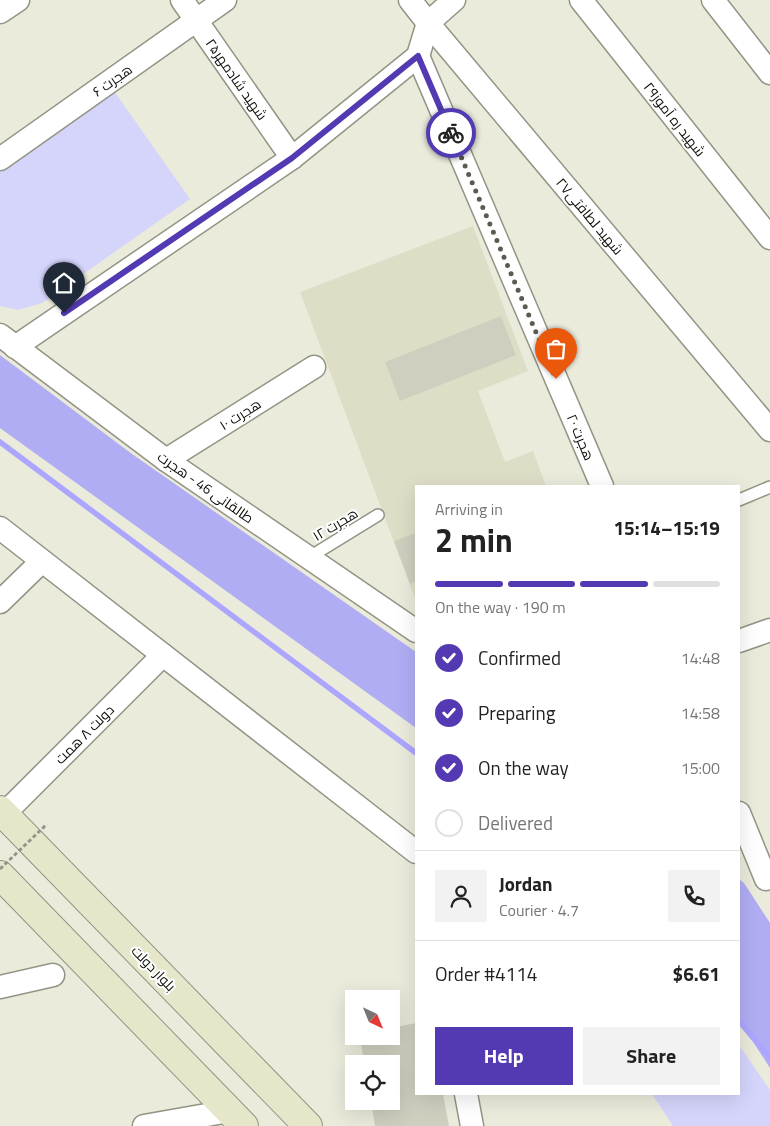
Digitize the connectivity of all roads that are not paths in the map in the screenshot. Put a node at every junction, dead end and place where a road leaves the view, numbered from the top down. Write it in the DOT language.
graph roads {
  1 [pos="18,0"];
  2 [pos="182,0"];
  3 [pos="225,0"];
  4 [pos="410,0"];
  5 [pos="454,0"];
  6 [pos="581,0"];
  7 [pos="713,0"];
  8 [pos="0,12"];
  9 [pos="196,20"];
  10 [pos="428,23"];
  11 [pos="418,56"];
  12 [pos="770,73"];
  13 [pos="292,158"];
  14 [pos="0,159"];
  15 [pos="770,238"];
  16 [pos="8,341"];
  17 [pos="314,367"];
  18 [pos="770,430"];
  19 [pos="166,460"];
  20 [pos="602,485"];
  21 [pos="770,487"];
  22 [pos="740,500"];
  23 [pos="378,515"];
  24 [pos="0,528"];
  25 [pos="308,558"];
  26 [pos="42,561"];
  27 [pos="0,602"];
  28 [pos="411,622"];
  29 [pos="770,630"];
  30 [pos="740,641"];
  31 [pos="163,655"];
  32 [pos="2,812"];
  33 [pos="740,816"];
  34 [pos="415,851"];
  35 [pos="740,860"];
  36 [pos="0,875"];
  37 [pos="768,883"];
  38 [pos="53,975"];
  39 [pos="0,987"];
  40 [pos="466,1095"];
  41 [pos="236,1118"];
  42 [pos="144,1126"];
  43 [pos="308,1126"];
  44 [pos="472,1126"];
  1 -- 8 [label="street"];
  2 -- 9 [label="street, شهید شادمهر۲۵"];
  3 -- 9 [label="street, هجرت ۶"];
  4 -- 10 [label="street, شهید لطافتی۲۷"];
  5 -- 10 [label="street"];
  6 -- 15 [label="street, شهید ره آموز۲۹"];
  7 -- 12 [label="street"];
  9 -- 13 [label="street, شهید شادمهر۲۵"];
  9 -- 14 [label="street, هجرت ۶"];
  10 -- 11 [label="street"];
  10 -- 18 [label="street, شهید لطافتی۲۷"];
  11 -- 13 [label="street"];
  11 -- 20 [label="street, هجرت ۲۰"];
  13 -- 16 [label="street"];
  16 -- 19 [label="street, طالقانی 46 - هجرت"];
  17 -- 19 [label="street, هجرت ۱۰"];
  19 -- 25 [label="street, طالقانی 46 - هجرت"];
  21 -- 22 [label="lane"];
  23 -- 25 [label="lane, هجرت ۱۲"];
  24 -- 26 [label="street"];
  25 -- 28 [label="street, طالقانی 46 - هجرت"];
  26 -- 27 [label="street"];
  26 -- 31 [label="street"];
  29 -- 30 [label="street"];
  31 -- 32 [label="street, دولت ۸ همت"];
  31 -- 34 [label="street"];
  32 -- 43 [label="main road, بلوار دولت"];
  33 -- 37 [label="street"];
  35 -- 37 [label="street"];
  36 -- 41 [label="main road"];
  38 -- 39 [label="street"];
  40 -- 44 [label="street"];
  41 -- 42 [label="street"];
}
